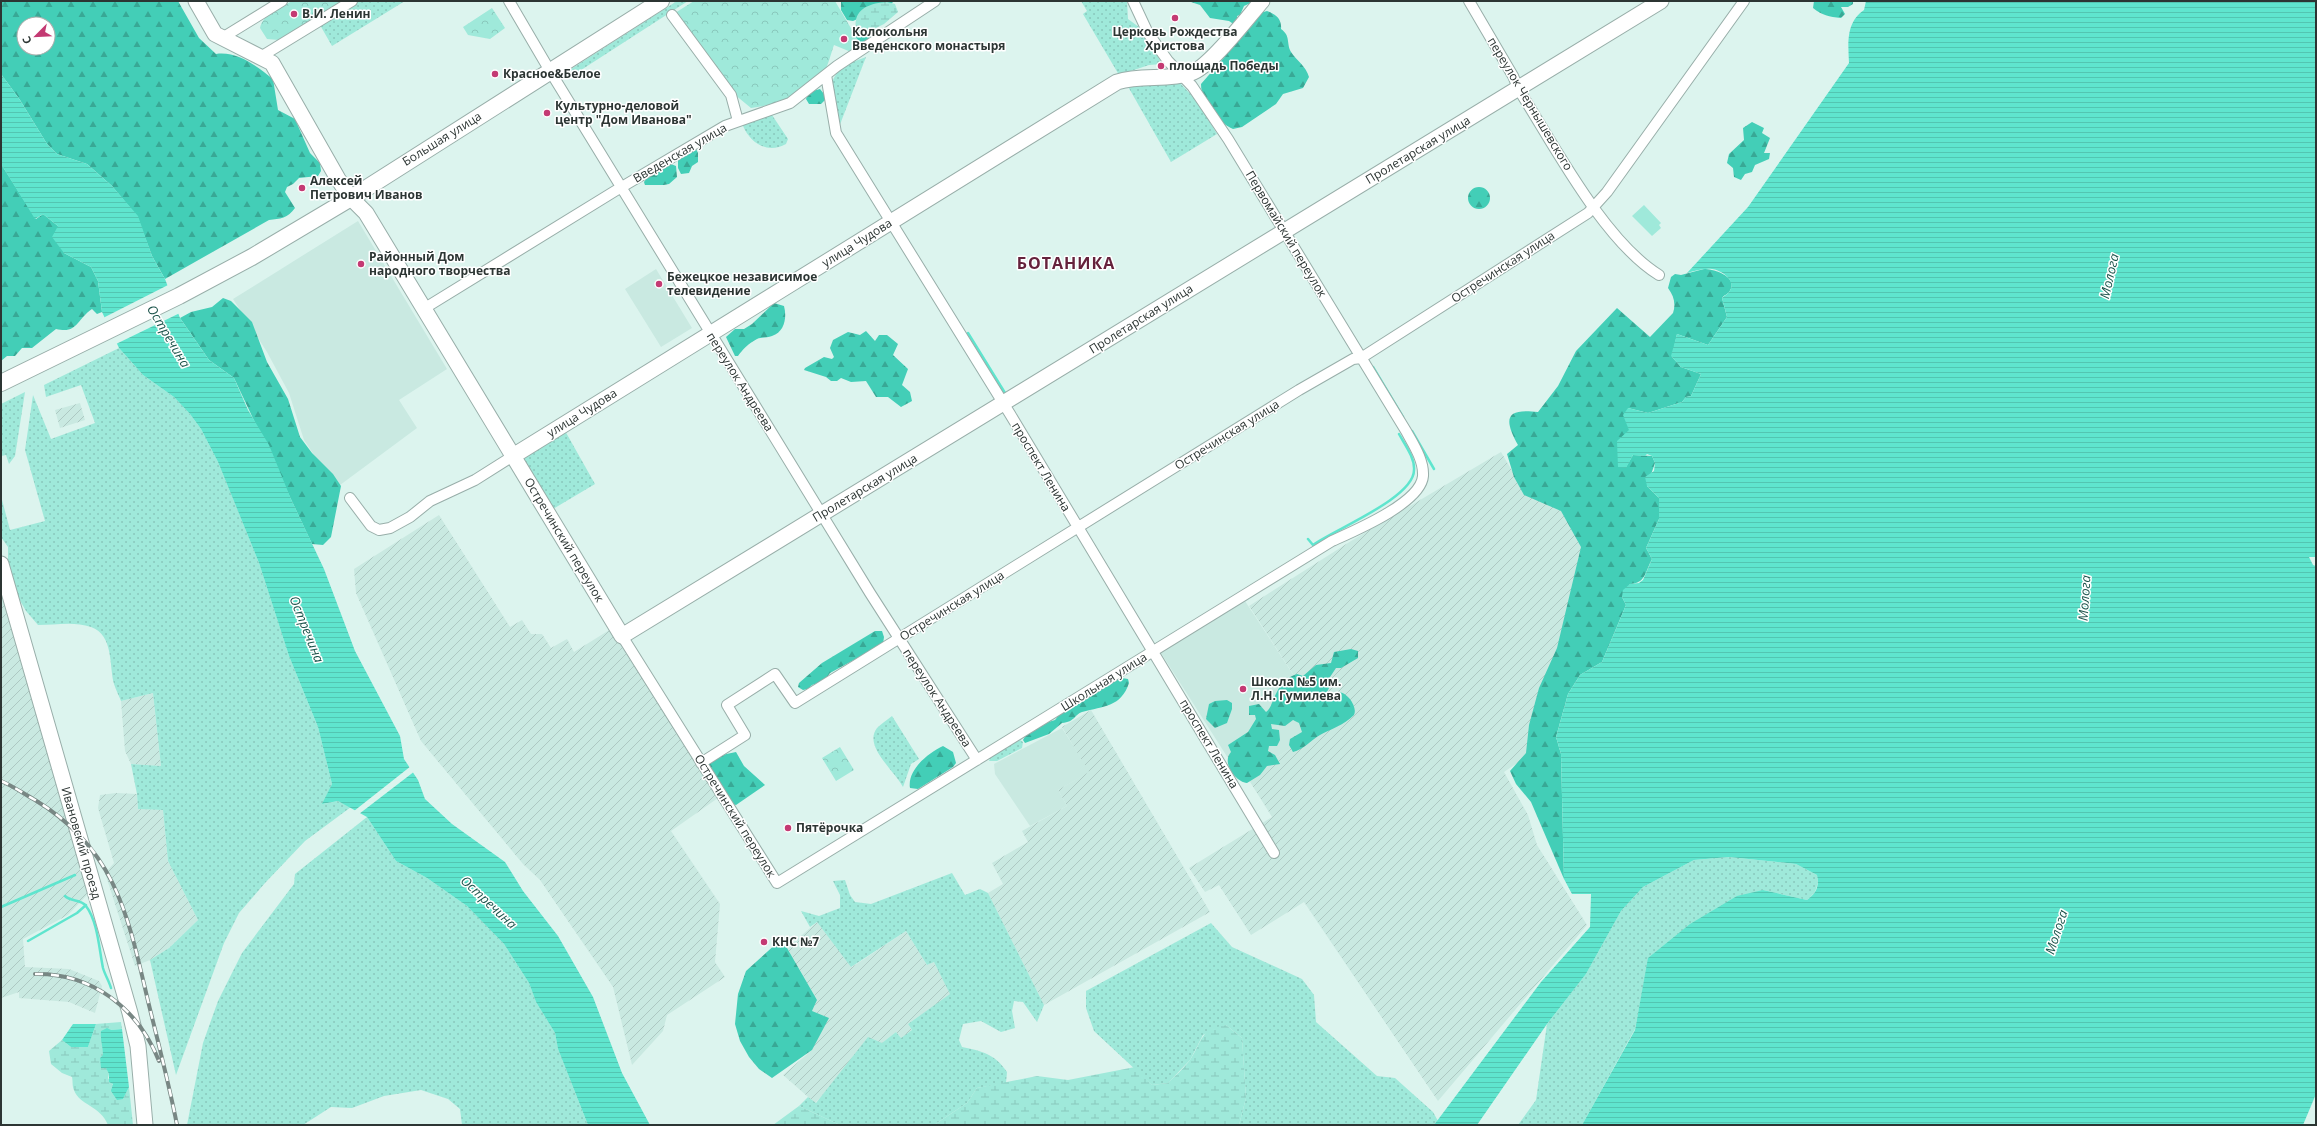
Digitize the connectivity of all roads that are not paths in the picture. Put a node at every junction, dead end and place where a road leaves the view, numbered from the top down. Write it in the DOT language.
graph roads {
  1 [pos="196,1"];
  2 [pos="282,1"];
  3 [pos="352,1"];
  4 [pos="509,1"];
  5 [pos="661,1"];
  6 [pos="935,1"];
  7 [pos="1133,1"];
  8 [pos="1262,1"];
  9 [pos="1469,1"];
  10 [pos="1661,1"];
  11 [pos="1744,1"];
  12 [pos="672,15"];
  13 [pos="222,38"];
  14 [pos="262,56"];
  15 [pos="550,71"];
  16 [pos="826,75"];
  17 [pos="1182,75"];
  18 [pos="1518,90"];
  19 [pos="738,121"];
  20 [pos="621,187"];
  21 [pos="350,198"];
  22 [pos="1593,207"];
  23 [pos="891,222"];
  24 [pos="1284,231"];
  25 [pos="1659,275"];
  26 [pos="425,308"];
  27 [pos="710,333"];
  28 [pos="1361,358"];
  29 [pos="1,383"];
  30 [pos="1003,404"];
  31 [pos="513,456"];
  32 [pos="1423,477"];
  33 [pos="350,498"];
  34 [pos="822,514"];
  35 [pos="1078,528"];
  36 [pos="1,564"];
  37 [pos="622,636"];
  38 [pos="898,639"];
  39 [pos="1154,651"];
  40 [pos="977,760"];
  41 [pos="701,762"];
  42 [pos="1274,852"];
  43 [pos="777,883"];
  44 [pos="146,1125"];
  1 -- 13 [label="street"];
  2 -- 13 [label="street"];
  3 -- 14 [label="street"];
  4 -- 15 [label="street, переулок Андреева"];
  5 -- 15 [label="main road, Большая улица"];
  6 -- 16 [label="street, Введенская улица"];
  7 -- 17 [label="street, Первомайский переулок"];
  8 -- 17 [label="street, улица Чудова"];
  9 -- 18 [label="street, переулок Чернышевского"];
  10 -- 18 [label="street, Пролетарская улица"];
  11 -- 22 [label="street, Остречинская улица"];
  12 -- 19 [label="street"];
  13 -- 14 [label="street"];
  14 -- 21 [label="street, Остречинский переулок"];
  15 -- 20 [label="street, переулок Андреева"];
  15 -- 21 [label="main road, Большая улица"];
  16 -- 19 [label="street, Введенская улица"];
  16 -- 23 [label="street, проспект Ленина"];
  17 -- 23 [label="street, улица Чудова"];
  17 -- 24 [label="street, Первомайский переулок"];
  18 -- 22 [label="street, переулок Чернышевского"];
  18 -- 24 [label="street, Пролетарская улица"];
  19 -- 20 [label="street, Введенская улица"];
  20 -- 26 [label="street, Введенская улица"];
  20 -- 27 [label="street, переулок Андреева"];
  21 -- 26 [label="street, Остречинский переулок"];
  21 -- 29 [label="main road, Большая улица"];
  22 -- 25 [label="street, переулок Чернышевского"];
  22 -- 28 [label="street, Остречинская улица"];
  23 -- 27 [label="street, улица Чудова"];
  23 -- 30 [label="street, проспект Ленина"];
  24 -- 28 [label="street, Первомайский переулок"];
  24 -- 30 [label="street, Пролетарская улица"];
  26 -- 31 [label="street, Остречинский переулок"];
  27 -- 31 [label="street, улица Чудова"];
  27 -- 34 [label="street, переулок Андреева"];
  28 -- 32 [label="street, Первомайский переулок"];
  28 -- 35 [label="street, Остречинская улица"];
  30 -- 34 [label="street, Пролетарская улица"];
  30 -- 35 [label="street, проспект Ленина"];
  31 -- 33 [label="street, улица Чудова"];
  31 -- 37 [label="street, Остречинский переулок"];
  32 -- 39 [label="street, Школьная улица"];
  34 -- 37 [label="street, Пролетарская улица"];
  34 -- 38 [label="street, переулок Андреева"];
  35 -- 38 [label="street, Остречинская улица"];
  35 -- 39 [label="street, проспект Ленина"];
  36 -- 44 [label="street, Ивановский проезд"];
  37 -- 41 [label="street, Остречинский переулок"];
  38 -- 40 [label="street, переулок Андреева"];
  38 -- 41 [label="street, Остречинская улица"];
  39 -- 40 [label="street, Школьная улица"];
  39 -- 42 [label="street, проспект Ленина"];
  40 -- 43 [label="street, Школьная улица"];
  41 -- 43 [label="street, Остречинский переулок"];
}
